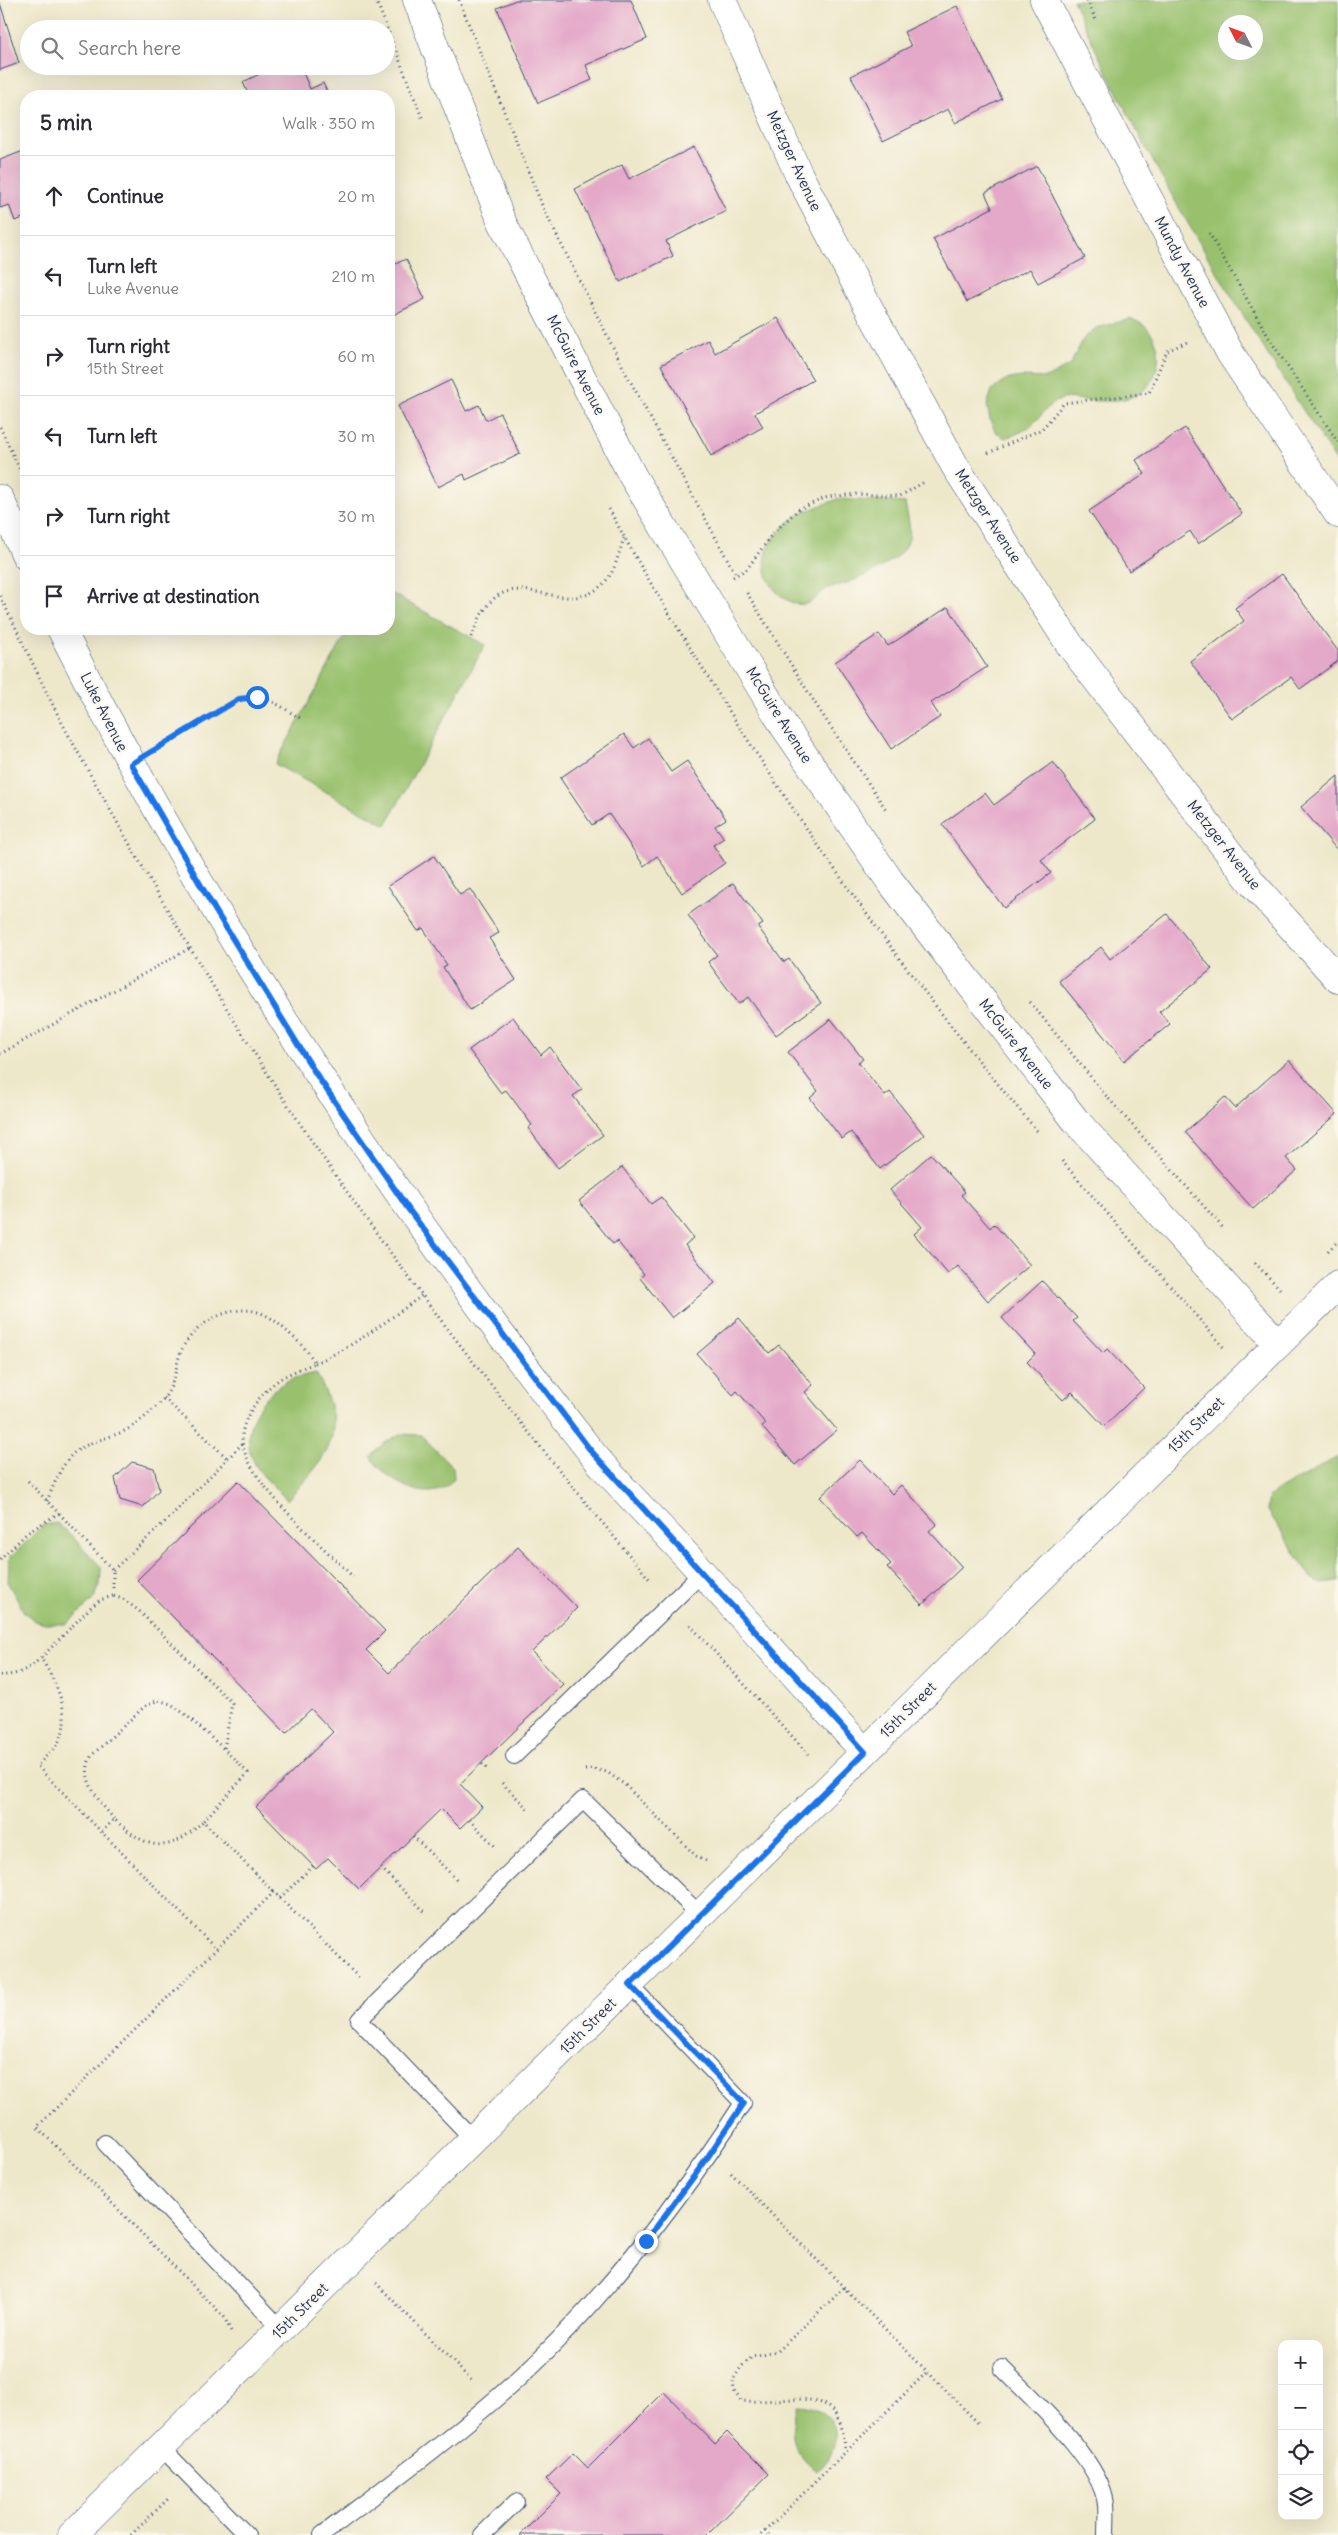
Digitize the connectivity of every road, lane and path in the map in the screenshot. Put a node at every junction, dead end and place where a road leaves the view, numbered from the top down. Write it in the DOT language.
graph roads {
  1 [pos="417,0"];
  2 [pos="459,0"];
  3 [pos="722,0"];
  4 [pos="1044,0"];
  5 [pos="1087,0"];
  6 [pos="1100,27"];
  7 [pos="1204,225"];
  8 [pos="1217,328"];
  9 [pos="0,427"];
  10 [pos="1338,442"];
  11 [pos="955,466"];
  12 [pos="20,471"];
  13 [pos="642,491"];
  14 [pos="0,499"];
  15 [pos="1338,514"];
  16 [pos="20,543"];
  17 [pos="736,575"];
  18 [pos="741,583"];
  19 [pos="746,591"];
  20 [pos="704,594"];
  21 [pos="0,596"];
  22 [pos="65,635"];
  23 [pos="471,637"];
  24 [pos="300,718"];
  25 [pos="131,764"];
  26 [pos="889,814"];
  27 [pos="227,929"];
  28 [pos="191,948"];
  29 [pos="1338,979"];
  30 [pos="1024,994"];
  31 [pos="0,1054"];
  32 [pos="1227,1233"];
  33 [pos="1338,1241"];
  34 [pos="1325,1254"];
  35 [pos="1253,1262"];
  36 [pos="1338,1285"];
  37 [pos="1285,1294"];
  38 [pos="423,1295"];
  39 [pos="1278,1344"];
  40 [pos="315,1363"];
  41 [pos="164,1398"];
  42 [pos="242,1444"];
  43 [pos="228,1459"];
  44 [pos="28,1481"];
  45 [pos="47,1501"];
  46 [pos="59,1513"];
  47 [pos="0,1560"];
  48 [pos="113,1570"];
  49 [pos="702,1573"];
  50 [pos="353,1577"];
  51 [pos="112,1596"];
  52 [pos="670,1604"];
  53 [pos="41,1658"];
  54 [pos="0,1675"];
  55 [pos="224,1749"];
  56 [pos="865,1752"];
  57 [pos="514,1756"];
  58 [pos="814,1759"];
  59 [pos="482,1764"];
  60 [pos="583,1771"];
  61 [pos="536,1805"];
  62 [pos="530,1811"];
  63 [pos="523,1818"];
  64 [pos="114,1819"];
  65 [pos="469,1820"];
  66 [pos="203,1821"];
  67 [pos="102,1832"];
  68 [pos="413,1836"];
  69 [pos="502,1838"];
  70 [pos="495,1845"];
  71 [pos="489,1851"];
  72 [pos="714,1860"];
  73 [pos="313,1866"];
  74 [pos="381,1868"];
  75 [pos="464,1875"];
  76 [pos="458,1882"];
  77 [pos="452,1888"];
  78 [pos="274,1892"];
  79 [pos="280,1898"];
  80 [pos="432,1907"];
  81 [pos="426,1913"];
  82 [pos="700,1915"];
  83 [pos="419,1920"];
  84 [pos="216,1949"];
  85 [pos="365,1972"];
  86 [pos="630,1985"];
  87 [pos="473,2139"];
  88 [pos="105,2144"];
  89 [pos="725,2180"];
  90 [pos="353,2258"];
  91 [pos="844,2288"];
  92 [pos="281,2329"];
  93 [pos="230,2335"];
  94 [pos="1002,2368"];
  95 [pos="927,2372"];
  96 [pos="492,2402"];
  97 [pos="978,2424"];
  98 [pos="161,2447"];
  99 [pos="845,2452"];
  100 [pos="190,2477"];
  101 [pos="516,2502"];
  102 [pos="765,2531"];
  103 [pos="72,2535"];
  104 [pos="131,2535"];
  105 [pos="247,2535"];
  106 [pos="322,2535"];
  107 [pos="482,2535"];
  108 [pos="761,2535"];
  109 [pos="769,2535"];
  110 [pos="1106,2535"];
  1 -- 13 [label="street, McGuire Avenue"];
  2 -- 17 [label="path"];
  3 -- 11 [label="street, Metzger Avenue"];
  4 -- 8 [label="street, Mundy Avenue"];
  5 -- 6 [label="path"];
  7 -- 10 [label="path"];
  8 -- 11 [label="path"];
  8 -- 15 [label="street, Mundy Avenue"];
  9 -- 12 [label="path"];
  11 -- 17 [label="path"];
  11 -- 29 [label="street, Metzger Avenue"];
  13 -- 20 [label="street, McGuire Avenue"];
  13 -- 23 [label="path"];
  14 -- 16 [label="street"];
  17 -- 18 [label="path"];
  17 -- 20 [label="path"];
  19 -- 26 [label="path"];
  20 -- 39 [label="street, McGuire Avenue"];
  21 -- 28 [label="path"];
  22 -- 25 [label="street, Luke Avenue"];
  24 -- 25 [label="path"];
  25 -- 27 [label="street, Luke Avenue"];
  27 -- 28 [label="path"];
  27 -- 49 [label="street, Luke Avenue"];
  28 -- 31 [label="path"];
  28 -- 38 [label="path"];
  30 -- 32 [label="path"];
  33 -- 34 [label="path"];
  35 -- 37 [label="path"];
  36 -- 39 [label="street, 15th Street"];
  38 -- 40 [label="path"];
  38 -- 52 [label="path"];
  39 -- 56 [label="street, 15th Street"];
  40 -- 41 [label="path"];
  40 -- 42 [label="path"];
  41 -- 43 [label="path"];
  41 -- 45 [label="path"];
  42 -- 43 [label="path"];
  42 -- 50 [label="path"];
  43 -- 48 [label="path"];
  44 -- 45 [label="path"];
  45 -- 46 [label="path"];
  46 -- 47 [label="path"];
  46 -- 48 [label="path"];
  48 -- 51 [label="path"];
  49 -- 52 [label="lane"];
  49 -- 56 [label="street, Luke Avenue"];
  51 -- 53 [label="path"];
  51 -- 55 [label="path"];
  52 -- 57 [label="lane"];
  52 -- 58 [label="path"];
  53 -- 54 [label="path"];
  53 -- 67 [label="path"];
  55 -- 64 [label="path"];
  55 -- 66 [label="path"];
  56 -- 82 [label="street, 15th Street"];
  59 -- 62 [label="path"];
  60 -- 72 [label="path"];
  61 -- 62 [label="path"];
  62 -- 63 [label="path"];
  64 -- 66 [label="path"];
  64 -- 67 [label="path"];
  65 -- 70 [label="path"];
  66 -- 78 [label="path"];
  67 -- 84 [label="path"];
  68 -- 76 [label="path"];
  69 -- 70 [label="path"];
  70 -- 71 [label="path"];
  73 -- 79 [label="path"];
  74 -- 81 [label="path"];
  75 -- 76 [label="path"];
  76 -- 77 [label="path"];
  78 -- 79 [label="path"];
  78 -- 84 [label="path"];
  79 -- 85 [label="path"];
  80 -- 81 [label="path"];
  81 -- 83 [label="path"];
  82 -- 86 [label="street, 15th Street"];
  82 -- 87 [label="lane"];
  84 -- 93 [label="path"];
  86 -- 87 [label="street, 15th Street"];
  86 -- 96 [label="lane"];
  87 -- 90 [label="street, 15th Street"];
  88 -- 92 [label="lane"];
  89 -- 91 [label="path"];
  90 -- 92 [label="street, 15th Street"];
  90 -- 96 [label="path"];
  91 -- 95 [label="path"];
  91 -- 99 [label="path"];
  92 -- 98 [label="street, 15th Street"];
  94 -- 110 [label="lane"];
  95 -- 97 [label="path"];
  95 -- 99 [label="path"];
  96 -- 106 [label="lane"];
  98 -- 100 [label="lane"];
  98 -- 103 [label="street, 15th Street"];
  99 -- 102 [label="path"];
  100 -- 104 [label="path"];
  100 -- 105 [label="lane"];
  101 -- 107 [label="lane"];
  102 -- 108 [label="path"];
  102 -- 109 [label="path"];
}
